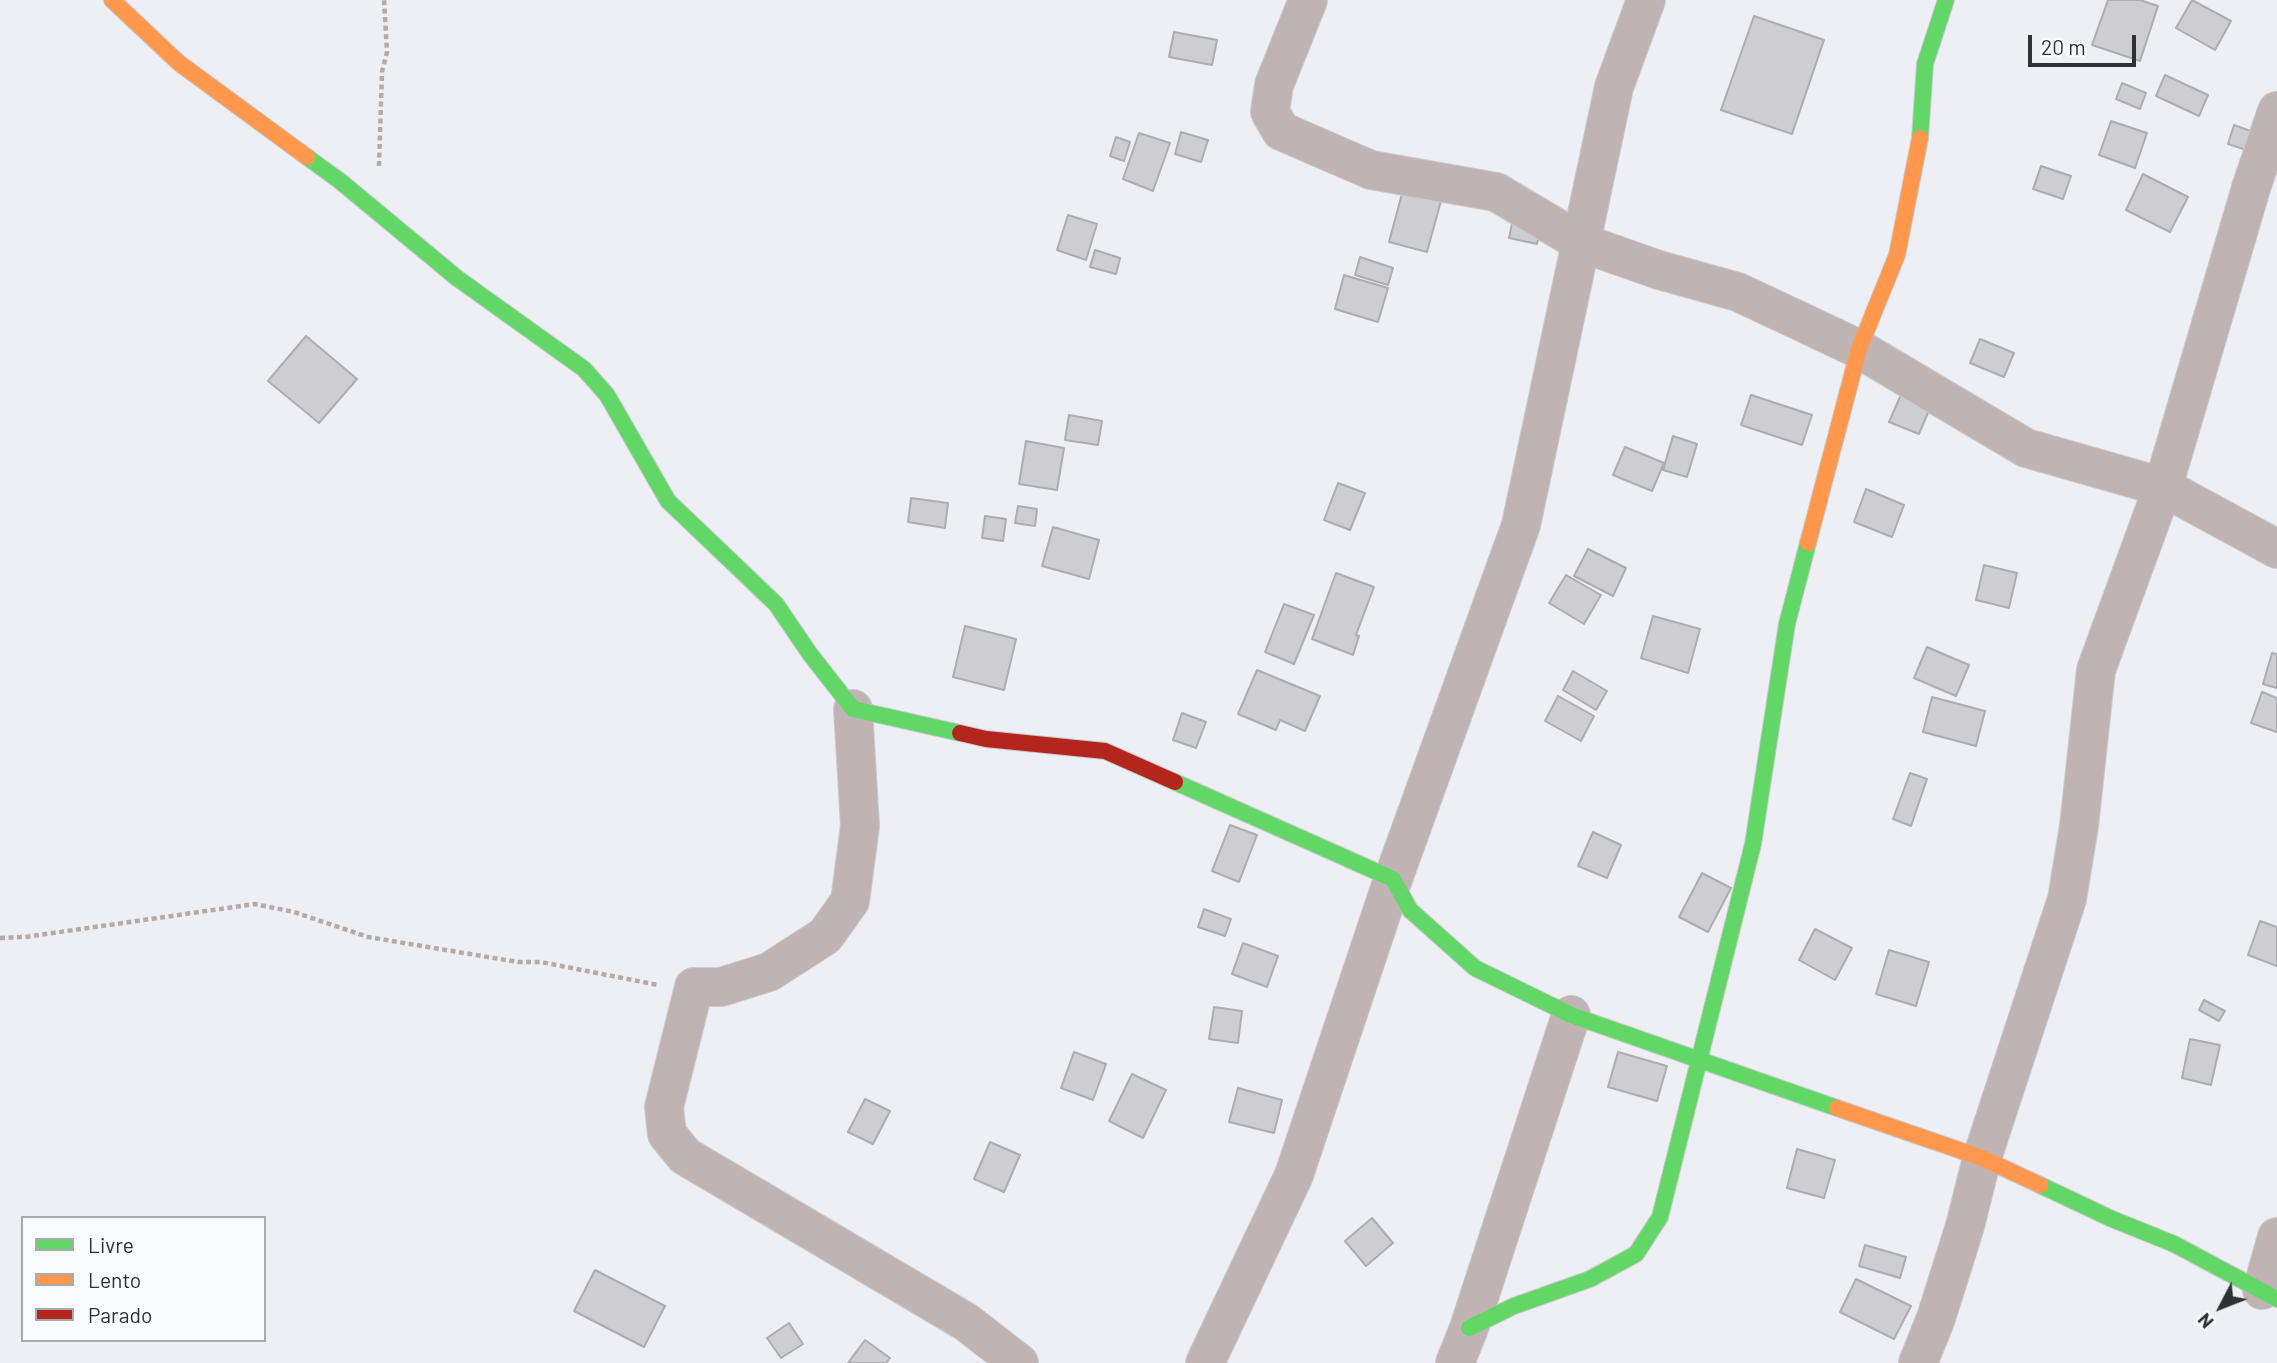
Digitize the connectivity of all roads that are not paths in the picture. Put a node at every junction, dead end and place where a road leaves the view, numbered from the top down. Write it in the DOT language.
graph roads {
  1 [pos="112,0"];
  2 [pos="1307,0"];
  3 [pos="1646,0"];
  4 [pos="1946,0"];
  5 [pos="2277,111"];
  6 [pos="1582,243"];
  7 [pos="1859,349"];
  8 [pos="2164,487"];
  9 [pos="2277,549"];
  10 [pos="853,709"];
  11 [pos="1393,879"];
  12 [pos="1571,1016"];
  13 [pos="1701,1059"];
  14 [pos="1982,1158"];
  15 [pos="2277,1237"];
  16 [pos="2269,1295"];
  17 [pos="1469,1328"];
  18 [pos="1019,1363"];
  19 [pos="1205,1363"];
  20 [pos="1455,1363"];
  21 [pos="1917,1363"];
  1 -- 10 [label="street"];
  2 -- 6 [label="street"];
  3 -- 6 [label="street"];
  4 -- 7 [label="street"];
  5 -- 8 [label="street"];
  6 -- 7 [label="street"];
  6 -- 11 [label="street"];
  7 -- 8 [label="street"];
  7 -- 13 [label="street"];
  8 -- 9 [label="street"];
  8 -- 14 [label="street"];
  10 -- 11 [label="street"];
  10 -- 18 [label="street"];
  11 -- 12 [label="street"];
  11 -- 19 [label="street"];
  12 -- 13 [label="street"];
  12 -- 17 [label="street"];
  13 -- 14 [label="street"];
  13 -- 17 [label="street"];
  14 -- 16 [label="street"];
  14 -- 21 [label="street"];
  15 -- 16 [label="street"];
  17 -- 20 [label="street"];
}
